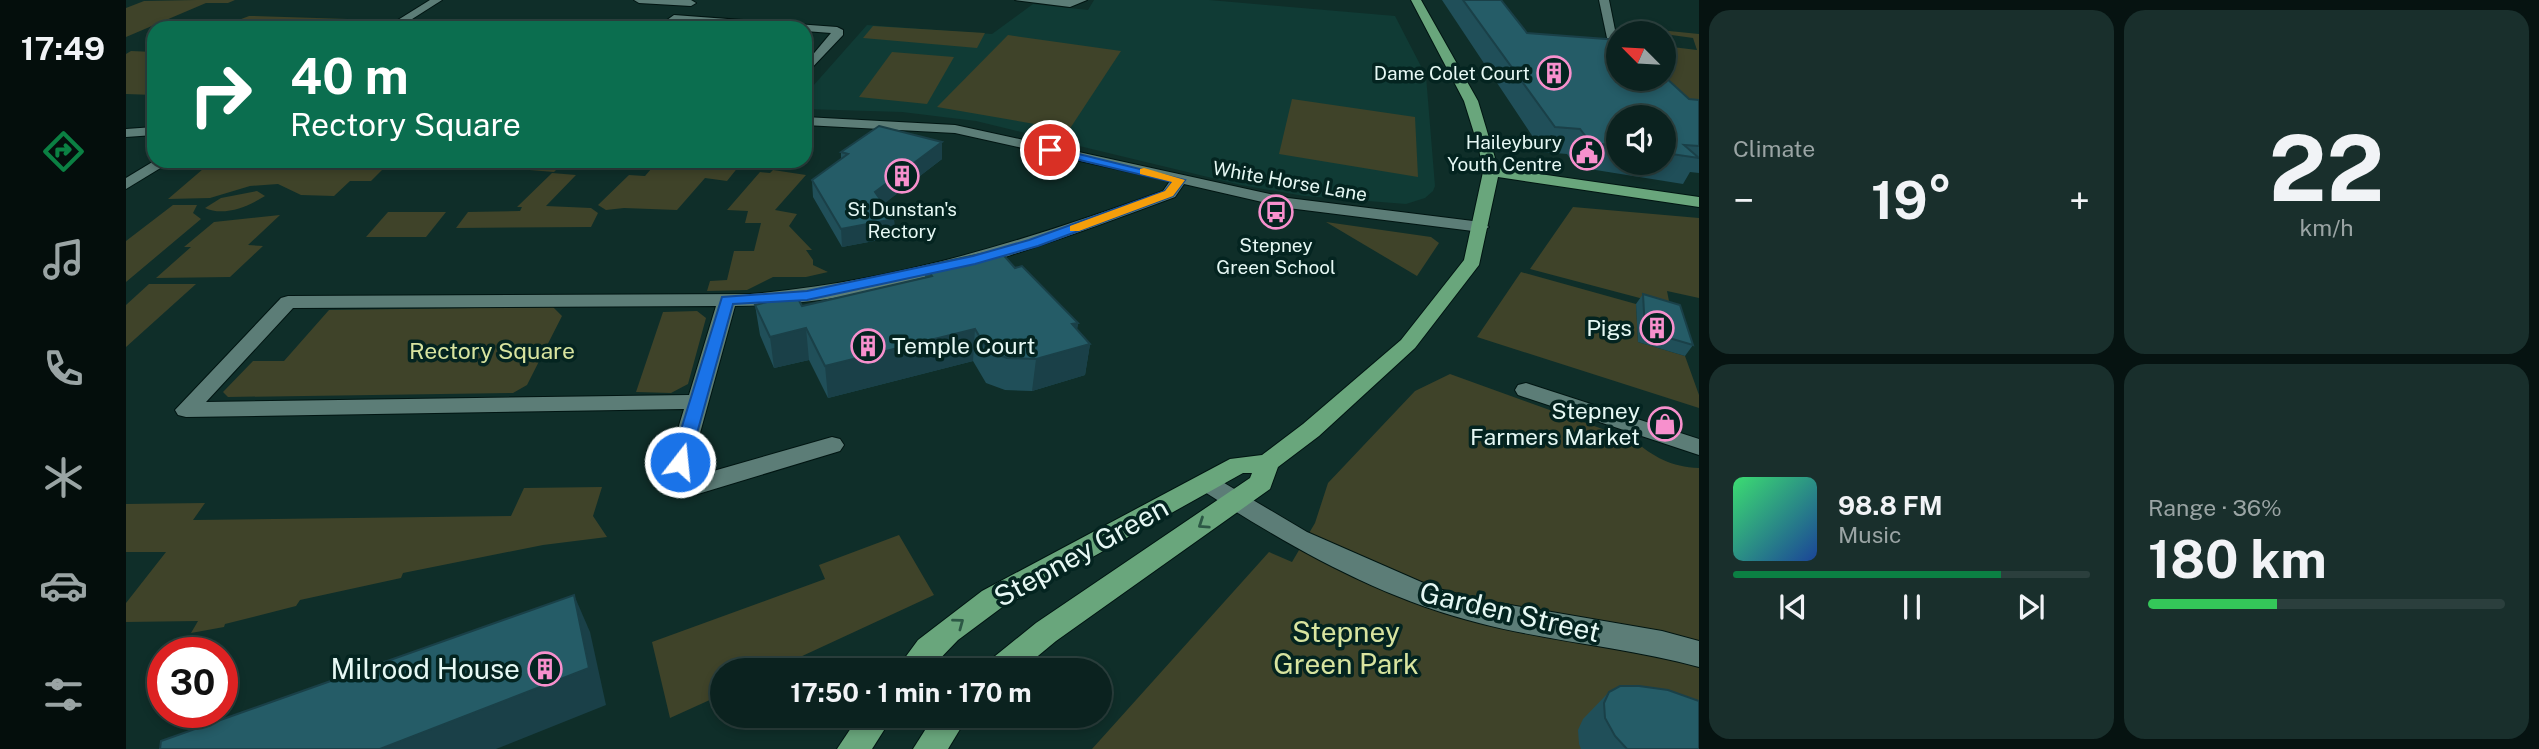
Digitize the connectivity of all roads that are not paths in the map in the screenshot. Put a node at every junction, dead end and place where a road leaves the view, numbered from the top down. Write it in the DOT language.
graph roads {
  1 [pos="437,0"];
  2 [pos="639,0"];
  3 [pos="1020,0"];
  4 [pos="1416,0"];
  5 [pos="1604,0"];
  6 [pos="692,1"];
  7 [pos="1079,2"];
  8 [pos="674,18"];
  9 [pos="402,21"];
  10 [pos="670,21"];
  11 [pos="715,21"];
  12 [pos="1609,21"];
  13 [pos="812,28"];
  14 [pos="812,63"];
  15 [pos="812,121"];
  16 [pos="147,132"];
  17 [pos="126,133"];
  18 [pos="153,168"];
  19 [pos="1491,172"];
  20 [pos="1180,180"];
  21 [pos="126,184"];
  22 [pos="1699,202"];
  23 [pos="1481,227"];
  24 [pos="727,300"];
  25 [pos="1526,390"];
  26 [pos="697,402"];
  27 [pos="832,445"];
  28 [pos="1699,447"];
  29 [pos="1267,463"];
  30 [pos="1209,483"];
  31 [pos="1236,501"];
  32 [pos="1699,654"];
  33 [pos="920,658"];
  34 [pos="1014,658"];
  35 [pos="869,728"];
  36 [pos="944,728"];
  37 [pos="853,749"];
  38 [pos="929,749"];
  1 -- 9 [label="street"];
  2 -- 6 [label="street"];
  3 -- 7 [label="street"];
  4 -- 19 [label="main road"];
  5 -- 12 [label="street"];
  6 -- 8 [label="street"];
  8 -- 10 [label="street"];
  8 -- 11 [label="street"];
  13 -- 14 [label="street"];
  15 -- 20 [label="street, White Horse Lane"];
  16 -- 17 [label="street"];
  18 -- 21 [label="street"];
  19 -- 22 [label="main road"];
  19 -- 23 [label="main road, Stepney Green"];
  20 -- 23 [label="street, White Horse Lane"];
  20 -- 24 [label="street"];
  23 -- 29 [label="main road, Stepney Green"];
  24 -- 26 [label="street"];
  24 -- 26 [label="street"];
  25 -- 28 [label="street"];
  26 -- 27 [label="street"];
  29 -- 30 [label="main road, Stepney Green"];
  29 -- 31 [label="main road, Stepney Green"];
  30 -- 31 [label="street, Garden Street"];
  33 -- 30 [label="main road, Stepney Green, one-way"];
  31 -- 32 [label="street, Garden Street"];
  31 -- 34 [label="main road, Stepney Green, one-way"];
  35 -- 37 [label="main road"];
  36 -- 38 [label="main road"];
}
